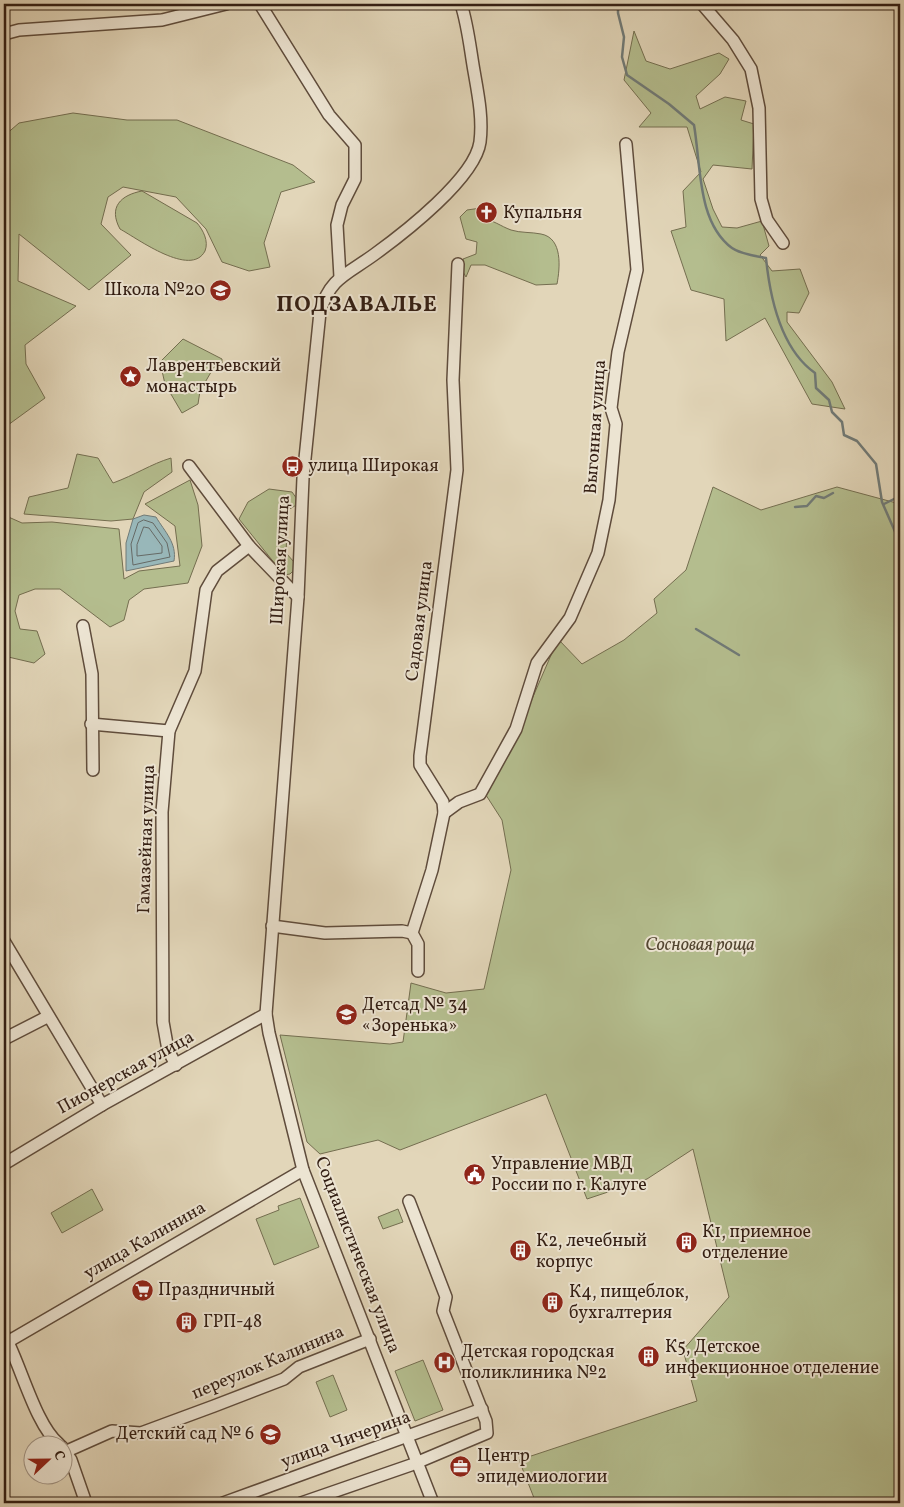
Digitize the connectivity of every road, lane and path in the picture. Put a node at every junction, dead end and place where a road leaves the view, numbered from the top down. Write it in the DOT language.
graph roads {
  1 [pos="226,4"];
  2 [pos="260,4"];
  3 [pos="461,4"];
  4 [pos="702,4"];
  5 [pos="4,34"];
  6 [pos="626,144"];
  7 [pos="783,243"];
  8 [pos="458,264"];
  9 [pos="340,277"];
  10 [pos="189,466"];
  11 [pos="248,546"];
  12 [pos="298,597"];
  13 [pos="83,626"];
  14 [pos="91,724"];
  15 [pos="169,731"];
  16 [pos="93,770"];
  17 [pos="444,813"];
  18 [pos="272,926"];
  19 [pos="412,933"];
  20 [pos="4,941"];
  21 [pos="418,971"];
  22 [pos="266,1014"];
  23 [pos="48,1017"];
  24 [pos="4,1039"];
  25 [pos="176,1065"];
  26 [pos="102,1105"];
  27 [pos="4,1164"];
  28 [pos="303,1170"];
  29 [pos="409,1201"];
  30 [pos="370,1339"];
  31 [pos="5,1340"];
  32 [pos="482,1409"];
  33 [pos="49,1434"];
  34 [pos="407,1436"];
  35 [pos="72,1445"];
  36 [pos="418,1462"];
  37 [pos="72,1470"];
  38 [pos="86,1503"];
  39 [pos="223,1503"];
  40 [pos="301,1503"];
  41 [pos="433,1503"];
  1 -- 5 [label="street"];
  2 -- 9 [label="street"];
  3 -- 9 [label="street, Широкая улица"];
  4 -- 7 [label="street"];
  6 -- 17 [label="street, Выгонная улица"];
  8 -- 17 [label="street, Садовая улица"];
  9 -- 12 [label="street, Широкая улица"];
  10 -- 11 [label="street"];
  11 -- 12 [label="street"];
  11 -- 15 [label="street, Гамазейная улица"];
  12 -- 18 [label="street, Широкая улица"];
  13 -- 14 [label="street"];
  14 -- 15 [label="street"];
  14 -- 16 [label="street"];
  15 -- 25 [label="street, Гамазейная улица"];
  17 -- 19 [label="street"];
  18 -- 19 [label="street"];
  18 -- 22 [label="street, Широкая улица"];
  19 -- 21 [label="street"];
  20 -- 23 [label="street"];
  22 -- 25 [label="street, Пионерская улица"];
  22 -- 28 [label="street, Социалистическая улица"];
  23 -- 24 [label="street"];
  23 -- 26 [label="street"];
  25 -- 26 [label="street, Пионерская улица"];
  26 -- 27 [label="street, Пионерская улица"];
  28 -- 30 [label="street, Социалистическая улица"];
  28 -- 31 [label="street, улица Калинина"];
  29 -- 32 [label="street"];
  30 -- 34 [label="street, Социалистическая улица"];
  30 -- 35 [label="street, переулок Калинина"];
  31 -- 33 [label="street"];
  32 -- 34 [label="street, улица Чичерина"];
  32 -- 36 [label="street"];
  34 -- 36 [label="street, Социалистическая улица"];
  34 -- 39 [label="street, улица Чичерина"];
  36 -- 40 [label="street"];
  36 -- 41 [label="street, Социалистическая улица"];
  37 -- 38 [label="street"];
}
